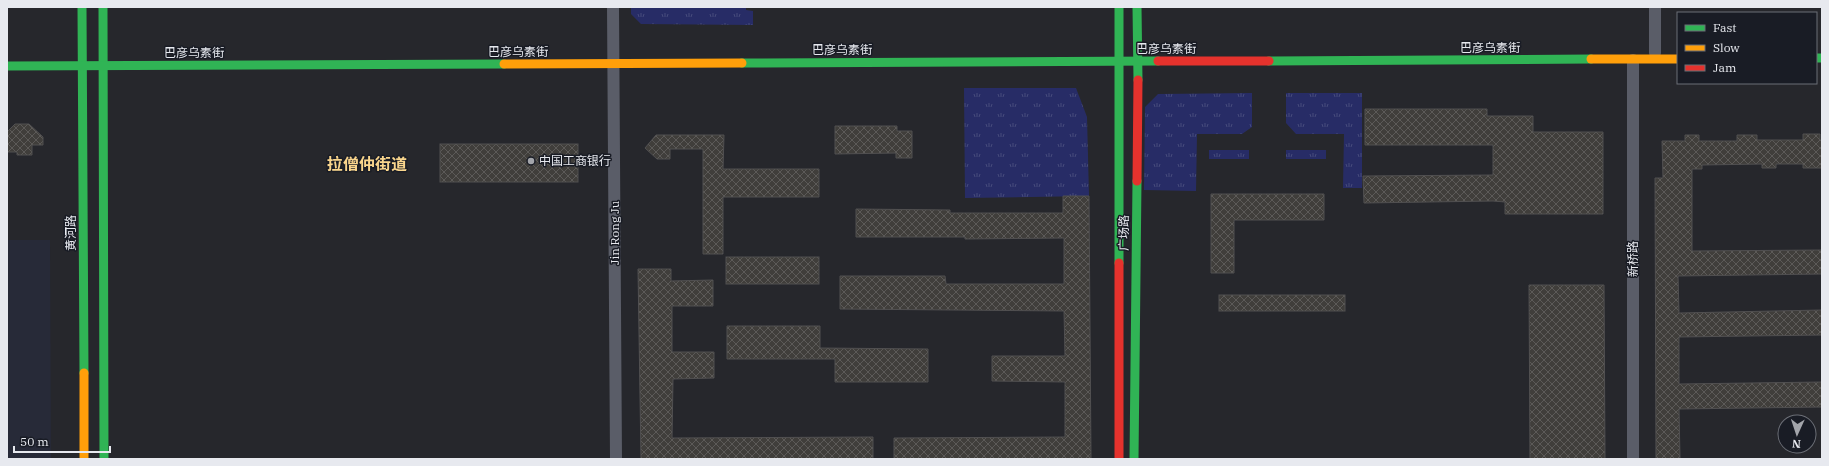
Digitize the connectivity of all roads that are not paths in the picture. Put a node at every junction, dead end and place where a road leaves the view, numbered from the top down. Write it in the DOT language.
graph roads {
  1 [pos="82,7"];
  2 [pos="103,7"];
  3 [pos="613,7"];
  4 [pos="1119,7"];
  5 [pos="1137,7"];
  6 [pos="1655,7"];
  7 [pos="1655,53"];
  8 [pos="1677,53"];
  9 [pos="1119,58"];
  10 [pos="1138,58"];
  11 [pos="7,59"];
  12 [pos="1677,59"];
  13 [pos="614,60"];
  14 [pos="1632,60"];
  15 [pos="82,62"];
  16 [pos="103,62"];
  17 [pos="7,66"];
  18 [pos="84,459"];
  19 [pos="104,459"];
  20 [pos="616,459"];
  21 [pos="1119,459"];
  22 [pos="1134,459"];
  23 [pos="1633,459"];
  1 -- 15 [label="street, 黄河路"];
  2 -- 16 [label="street"];
  3 -- 13 [label="street, Jin Rong Ju"];
  4 -- 9 [label="street, 广场路"];
  5 -- 10 [label="street, 广场路"];
  6 -- 7 [label="street"];
  7 -- 8 [label="street, 巴彦乌素街"];
  7 -- 10 [label="street, 巴彦乌素街"];
  9 -- 10 [label="street, 巴彦乌素街"];
  9 -- 13 [label="street, 巴彦乌素街"];
  9 -- 21 [label="street, 广场路"];
  10 -- 14 [label="street, 巴彦乌素街"];
  10 -- 22 [label="street, 广场路"];
  11 -- 15 [label="street, 巴彦乌素街"];
  12 -- 14 [label="street, 巴彦乌素街"];
  13 -- 16 [label="street, 巴彦乌素街"];
  13 -- 20 [label="street, Jin Rong Ju"];
  14 -- 23 [label="street, 新桥路"];
  15 -- 16 [label="street, 巴彦乌素街"];
  15 -- 17 [label="street, 巴彦乌素街"];
  15 -- 18 [label="street, 黄河路"];
  16 -- 19 [label="street"];
}
